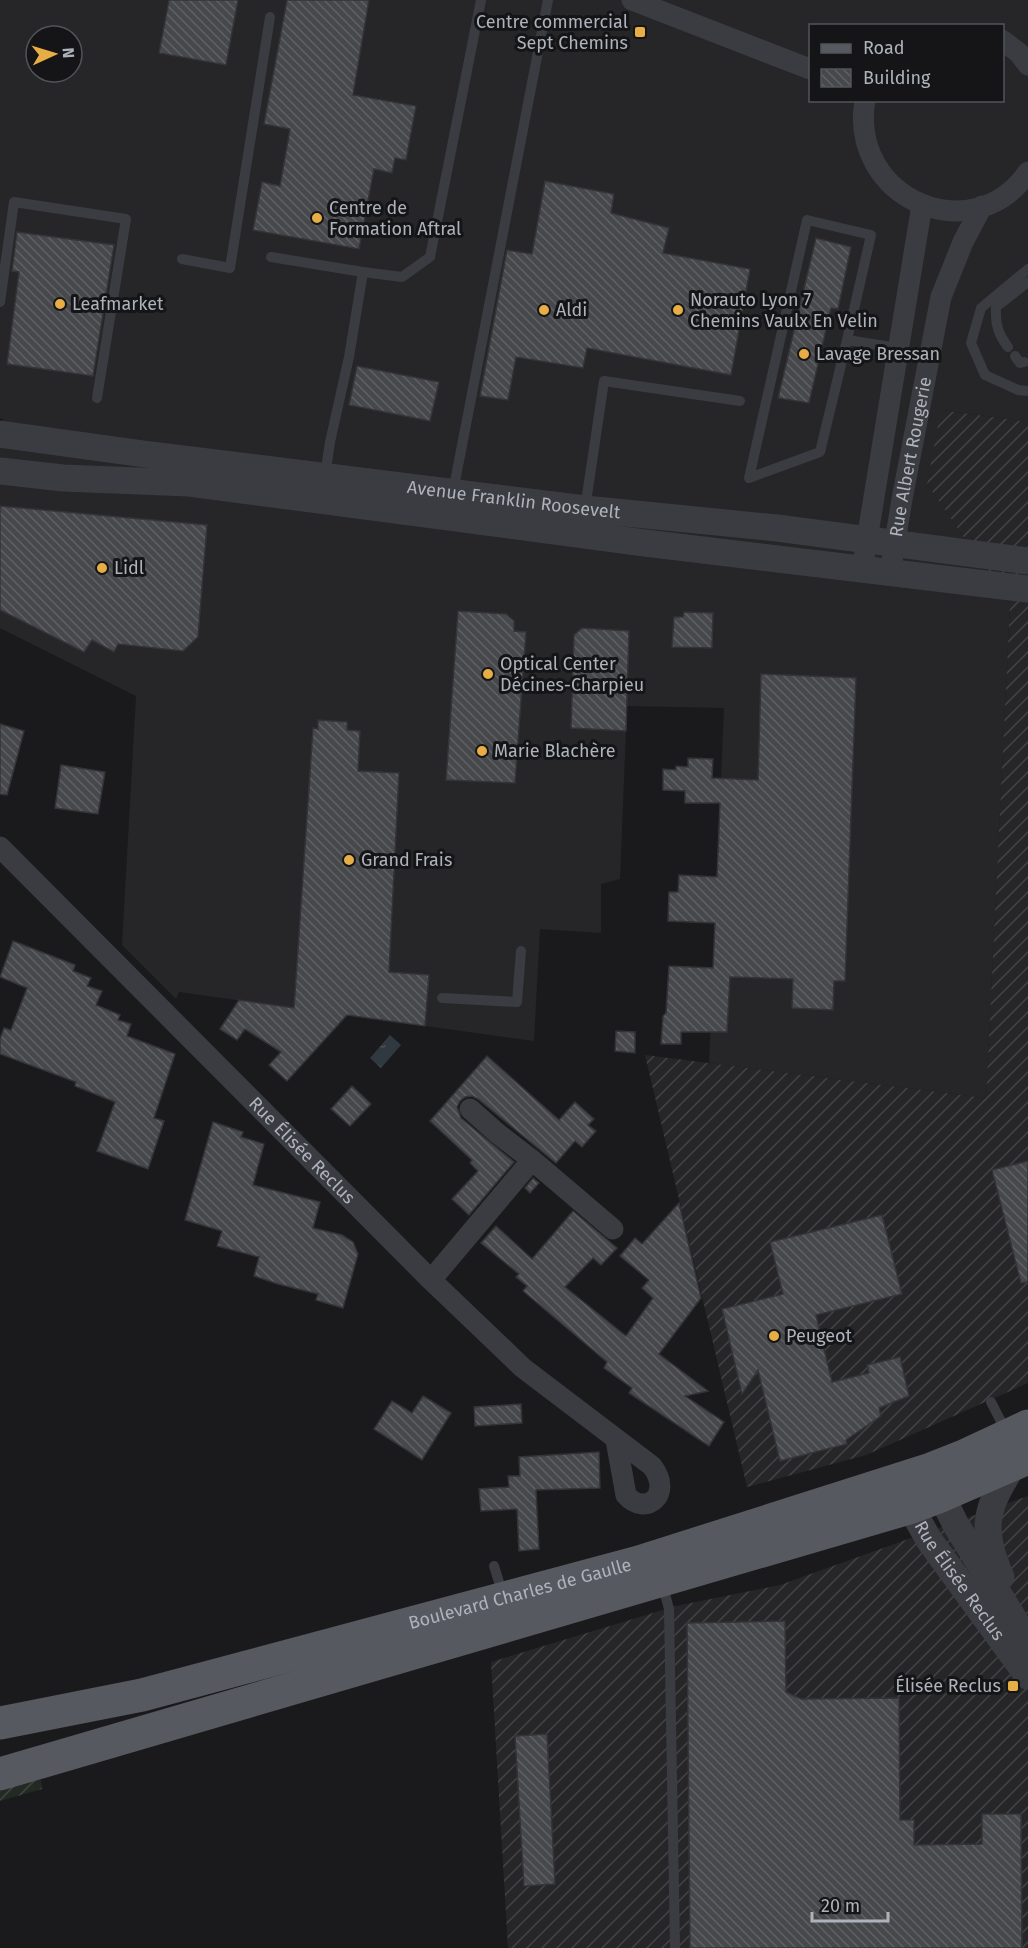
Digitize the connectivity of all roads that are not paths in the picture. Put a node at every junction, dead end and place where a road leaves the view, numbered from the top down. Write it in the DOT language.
graph roads {
  1 [pos="481,0"];
  2 [pos="548,0"];
  3 [pos="632,0"];
  4 [pos="661,5"];
  5 [pos="270,17"];
  6 [pos="1004,42"];
  7 [pos="1028,65"];
  8 [pos="809,69"];
  9 [pos="865,102"];
  10 [pos="1026,177"];
  11 [pos="922,205"];
  12 [pos="982,206"];
  13 [pos="271,257"];
  14 [pos="182,259"];
  15 [pos="1028,269"];
  16 [pos="363,272"];
  17 [pos="1028,282"];
  18 [pos="0,302"];
  19 [pos="847,340"];
  20 [pos="898,348"];
  21 [pos="1016,355"];
  22 [pos="1028,391"];
  23 [pos="97,398"];
  24 [pos="740,401"];
  25 [pos="0,434"];
  26 [pos="0,471"];
  27 [pos="335,478"];
  28 [pos="453,492"];
  29 [pos="292,496"];
  30 [pos="585,509"];
  31 [pos="867,541"];
  32 [pos="895,543"];
  33 [pos="1028,561"];
  34 [pos="862,570"];
  35 [pos="890,573"];
  36 [pos="1028,589"];
  37 [pos="0,847"];
  38 [pos="521,951"];
  39 [pos="442,998"];
  40 [pos="470,1109"];
  41 [pos="532,1160"];
  42 [pos="612,1229"];
  43 [pos="431,1280"];
  44 [pos="991,1402"];
  45 [pos="616,1440"];
  46 [pos="1020,1446"];
  47 [pos="934,1483"];
  48 [pos="903,1494"];
  49 [pos="494,1566"];
  50 [pos="662,1580"];
  51 [pos="504,1598"];
  52 [pos="1028,1635"];
  53 [pos="1028,1642"];
  54 [pos="1028,1676"];
  55 [pos="0,1723"];
  56 [pos="0,1774"];
  57 [pos="675,1948"];
  1 -- 16 [label="lane"];
  2 -- 28 [label="lane"];
  3 -- 4 [label="street"];
  4 -- 8 [label="street"];
  5 -- 14 [label="lane"];
  6 -- 7 [label="street"];
  9 -- 11 [label="street"];
  10 -- 12 [label="street"];
  11 -- 12 [label="street"];
  11 -- 20 [label="street, Rue Albert Rougerie"];
  12 -- 32 [label="street, Rue Albert Rougerie"];
  13 -- 16 [label="lane"];
  15 -- 22 [label="lane"];
  16 -- 27 [label="lane"];
  17 -- 21 [label="lane"];
  18 -- 23 [label="lane"];
  19 -- 19 [label="lane"];
  19 -- 20 [label="lane"];
  20 -- 31 [label="street, Rue Albert Rougerie"];
  24 -- 30 [label="lane"];
  25 -- 27 [label="street, Avenue Franklin Roosevelt"];
  26 -- 29 [label="street, Avenue Franklin Roosevelt"];
  27 -- 28 [label="street, Avenue Franklin Roosevelt"];
  27 -- 29 [label="street"];
  28 -- 30 [label="street, Avenue Franklin Roosevelt"];
  29 -- 34 [label="street, Avenue Franklin Roosevelt"];
  30 -- 31 [label="street, Avenue Franklin Roosevelt"];
  31 -- 32 [label="street, Avenue Franklin Roosevelt"];
  31 -- 34 [label="street, Rue Albert Rougerie"];
  32 -- 33 [label="street, Avenue Franklin Roosevelt"];
  32 -- 35 [label="street, Rue Albert Rougerie"];
  34 -- 35 [label="street, Avenue Franklin Roosevelt"];
  35 -- 36 [label="street, Avenue Franklin Roosevelt"];
  37 -- 43 [label="street, Rue Élisée Reclus"];
  38 -- 39 [label="lane"];
  40 -- 41 [label="street"];
  41 -- 42 [label="street"];
  41 -- 43 [label="street"];
  43 -- 45 [label="street, Rue Élisée Reclus"];
  44 -- 46 [label="lane"];
  46 -- 47 [label="main road, Boulevard Charles de Gaulle"];
  46 -- 52 [label="street, Rue Élisée Reclus"];
  47 -- 48 [label="main road, Boulevard Charles de Gaulle"];
  47 -- 53 [label="street, Rue Élisée Reclus"];
  48 -- 50 [label="main road"];
  48 -- 51 [label="main road, Boulevard Charles de Gaulle"];
  48 -- 54 [label="street, Rue Élisée Reclus"];
  49 -- 51 [label="lane"];
  50 -- 56 [label="main road"];
  50 -- 57 [label="lane"];
  51 -- 55 [label="main road, Boulevard Charles de Gaulle"];
}
